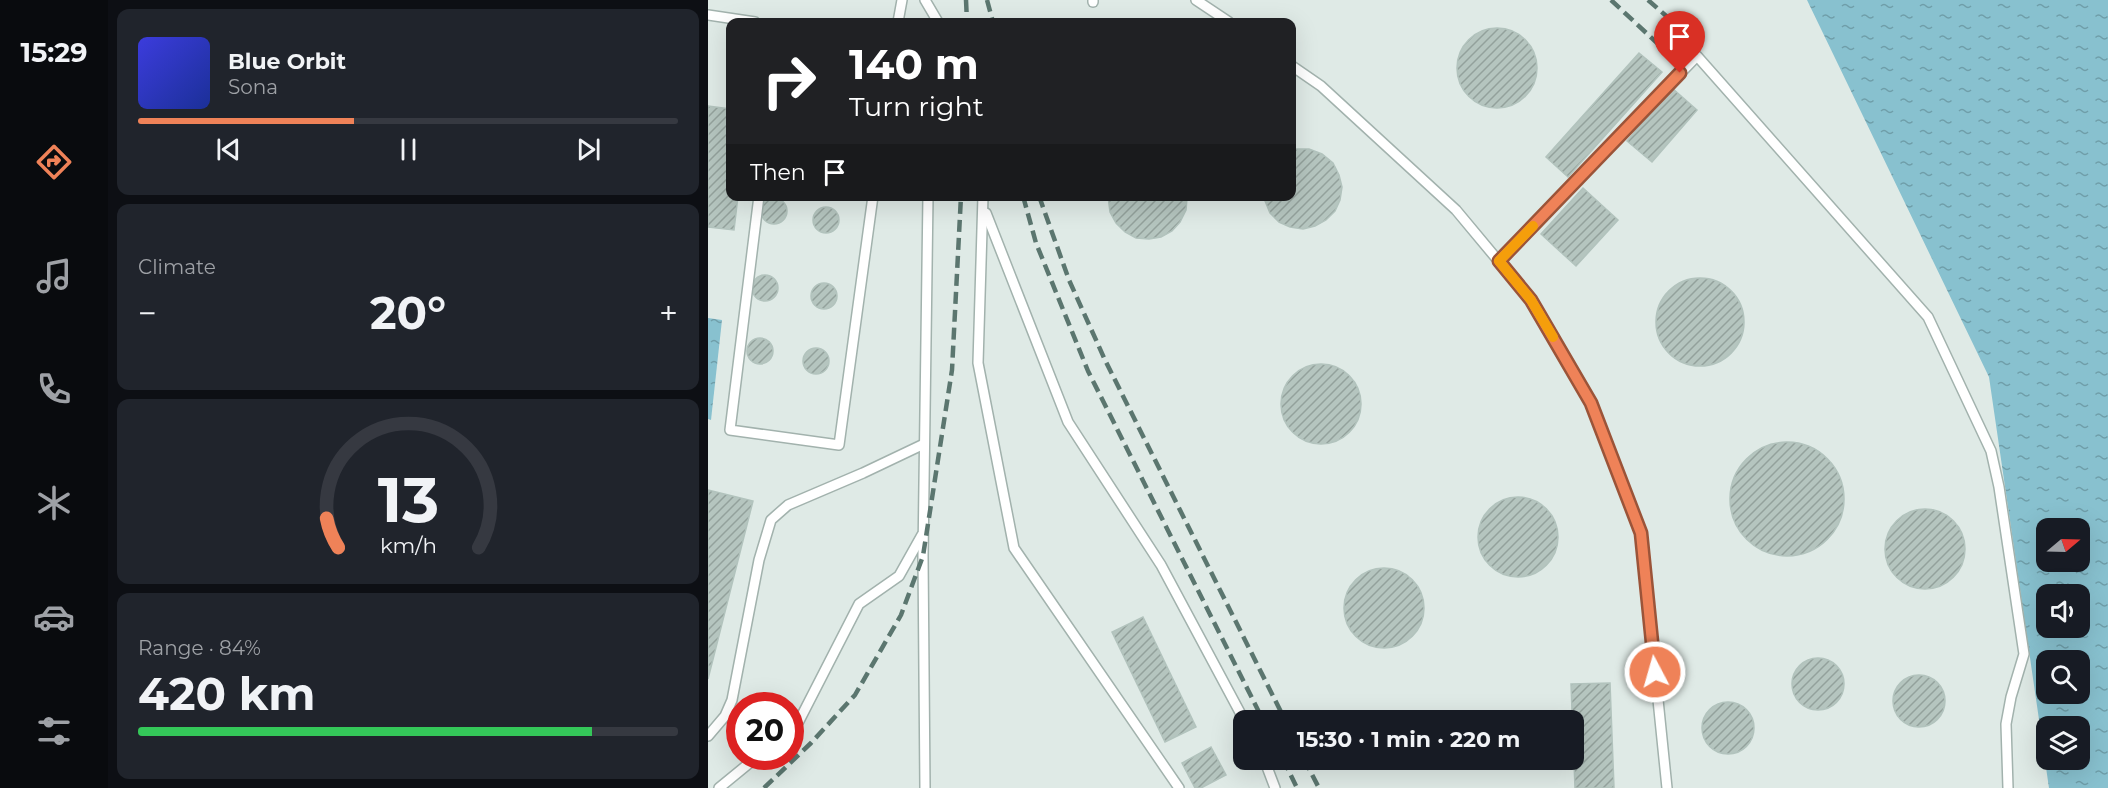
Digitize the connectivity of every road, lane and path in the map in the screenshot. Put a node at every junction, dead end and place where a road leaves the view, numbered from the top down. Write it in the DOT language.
graph roads {
  1 [pos="902,0"];
  2 [pos="925,0"];
  3 [pos="1196,0"];
  4 [pos="708,15"];
  5 [pos="729,18"];
  6 [pos="899,18"];
  7 [pos="936,18"];
  8 [pos="1223,18"];
  9 [pos="1296,69"];
  10 [pos="758,201"];
  11 [pos="872,201"];
  12 [pos="928,201"];
  13 [pos="983,201"];
  14 [pos="984,207"];
  15 [pos="1499,261"];
  16 [pos="924,444"];
  17 [pos="923,533"];
  18 [pos="1239,710"];
  19 [pos="804,711"];
  20 [pos="708,736"];
  21 [pos="741,770"];
  22 [pos="1268,770"];
  23 [pos="719,788"];
  24 [pos="925,788"];
  25 [pos="1179,788"];
  26 [pos="1275,788"];
  27 [pos="1667,788"];
  28 [pos="2008,788"];
  1 -- 6 [label="lane"];
  2 -- 7 [label="lane"];
  3 -- 8 [label="lane"];
  4 -- 5 [label="lane"];
  9 -- 15 [label="lane"];
  10 -- 11 [label="lane"];
  12 -- 16 [label="lane"];
  13 -- 14 [label="lane"];
  14 -- 18 [label="lane"];
  14 -- 25 [label="lane"];
  15 -- 27 [label="lane"];
  15 -- 28 [label="lane"];
  16 -- 17 [label="lane"];
  16 -- 20 [label="lane"];
  17 -- 19 [label="lane"];
  17 -- 24 [label="lane"];
  21 -- 23 [label="lane"];
  22 -- 26 [label="lane"];
}
